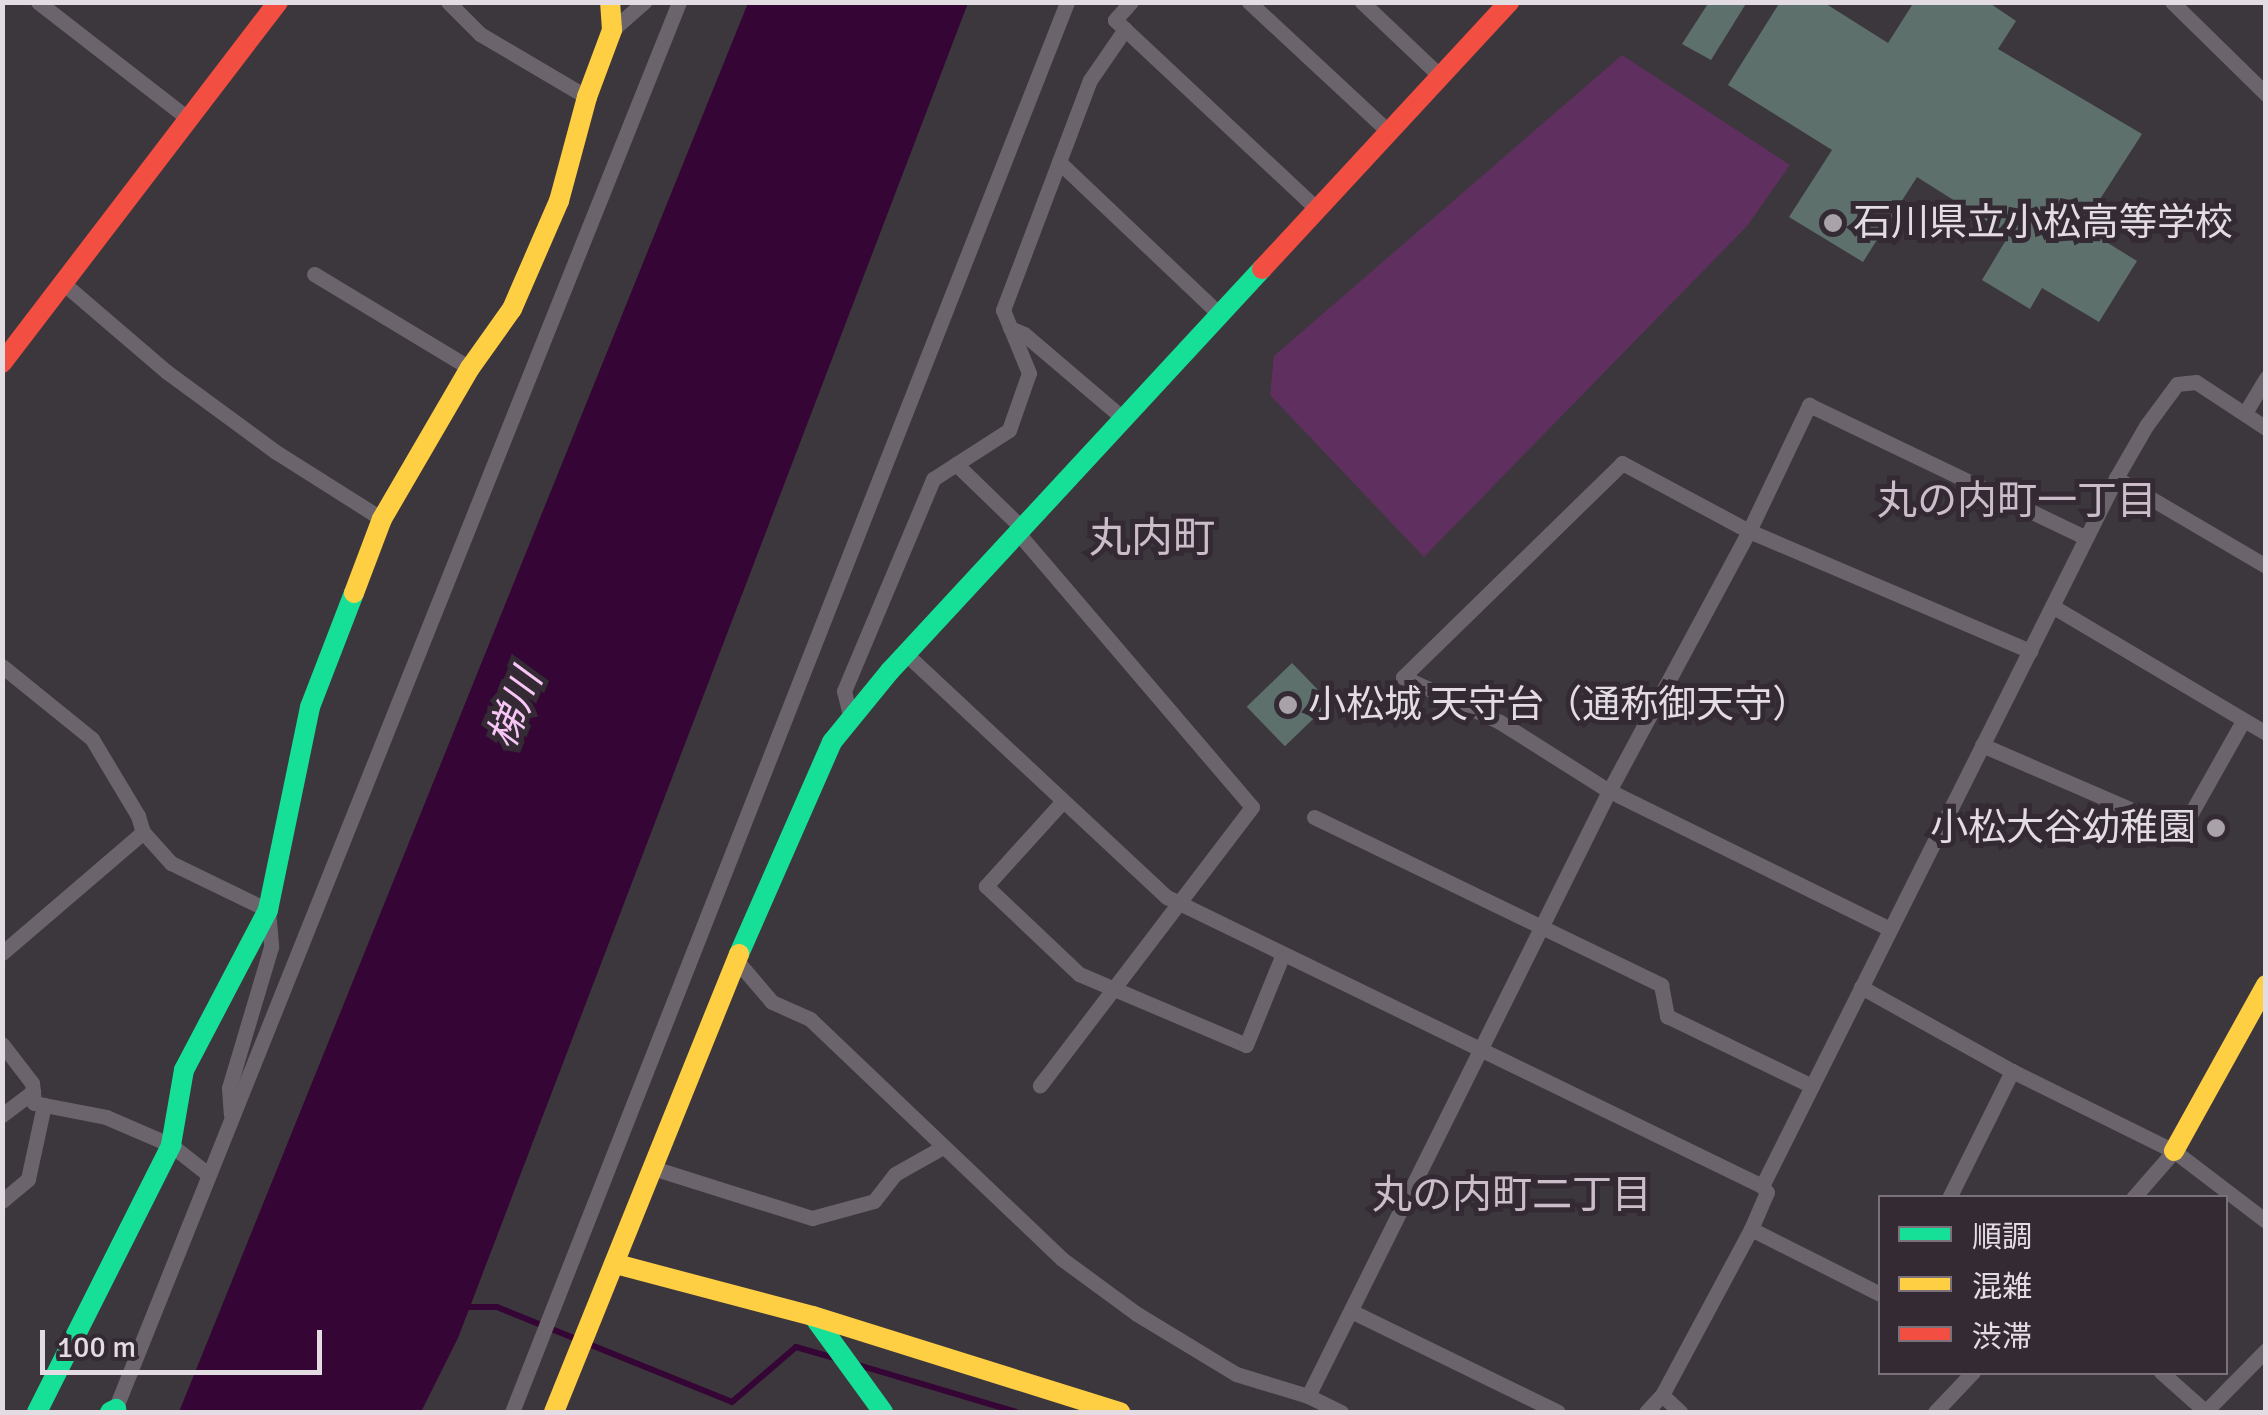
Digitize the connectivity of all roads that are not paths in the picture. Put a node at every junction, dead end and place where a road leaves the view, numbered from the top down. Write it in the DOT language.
graph roads {
  1 [pos="38,2"];
  2 [pos="278,2"];
  3 [pos="448,2"];
  4 [pos="610,2"];
  5 [pos="644,2"];
  6 [pos="679,2"];
  7 [pos="1066,2"];
  8 [pos="1131,2"];
  9 [pos="1249,2"];
  10 [pos="1362,2"];
  11 [pos="1509,2"];
  12 [pos="2172,2"];
  13 [pos="1125,29"];
  14 [pos="612,30"];
  15 [pos="1441,77"];
  16 [pos="2266,94"];
  17 [pos="587,97"];
  18 [pos="189,119"];
  19 [pos="1389,132"];
  20 [pos="1059,162"];
  21 [pos="1318,210"];
  22 [pos="314,274"];
  23 [pos="63,284"];
  24 [pos="1220,315"];
  25 [pos="1010,328"];
  26 [pos="2,363"];
  27 [pos="470,368"];
  28 [pos="2266,378"];
  29 [pos="2245,414"];
  30 [pos="1124,419"];
  31 [pos="2266,428"];
  32 [pos="956,464"];
  33 [pos="2116,478"];
  34 [pos="382,518"];
  35 [pos="1020,531"];
  36 [pos="1749,531"];
  37 [pos="2086,538"];
  38 [pos="2266,566"];
  39 [pos="2052,606"];
  40 [pos="2030,651"];
  41 [pos="906,654"];
  42 [pos="2,666"];
  43 [pos="851,719"];
  44 [pos="2243,721"];
  45 [pos="2266,733"];
  46 [pos="1982,746"];
  47 [pos="1610,790"];
  48 [pos="1063,801"];
  49 [pos="1314,816"];
  50 [pos="143,832"];
  51 [pos="1178,903"];
  52 [pos="268,910"];
  53 [pos="1543,927"];
  54 [pos="1890,929"];
  55 [pos="2,953"];
  56 [pos="1284,954"];
  57 [pos="736,960"];
  58 [pos="2266,986"];
  59 [pos="1114,988"];
  60 [pos="1861,988"];
  61 [pos="2,1044"];
  62 [pos="1483,1050"];
  63 [pos="2012,1071"];
  64 [pos="1040,1084"];
  65 [pos="1812,1086"];
  66 [pos="33,1092"];
  67 [pos="44,1105"];
  68 [pos="2,1116"];
  69 [pos="232,1118"];
  70 [pos="171,1145"];
  71 [pos="943,1147"];
  72 [pos="2174,1151"];
  73 [pos="653,1168"];
  74 [pos="209,1175"];
  75 [pos="1762,1186"];
  76 [pos="1951,1195"];
  77 [pos="2136,1195"];
  78 [pos="2,1201"];
  79 [pos="2266,1220"];
  80 [pos="1751,1229"];
  81 [pos="616,1264"];
  82 [pos="1878,1293"];
  83 [pos="1351,1312"];
  84 [pos="813,1316"];
  85 [pos="2266,1350"];
  86 [pos="1970,1375"];
  87 [pos="2164,1375"];
  88 [pos="1662,1395"];
  89 [pos="1308,1396"];
  90 [pos="113,1411"];
  91 [pos="37,1412"];
  92 [pos="512,1412"];
  93 [pos="554,1412"];
  94 [pos="883,1412"];
  95 [pos="1120,1412"];
  96 [pos="1341,1412"];
  97 [pos="1558,1412"];
  98 [pos="1646,1412"];
  99 [pos="1680,1412"];
  100 [pos="1935,1412"];
  101 [pos="2206,1412"];
  1 -- 18 [label="street"];
  2 -- 18 [label="street"];
  3 -- 17 [label="street"];
  4 -- 14 [label="street"];
  5 -- 14 [label="street"];
  6 -- 69 [label="street"];
  7 -- 92 [label="street"];
  8 -- 13 [label="street"];
  9 -- 19 [label="street"];
  10 -- 15 [label="street"];
  11 -- 15 [label="street"];
  12 -- 16 [label="street"];
  13 -- 20 [label="street"];
  13 -- 21 [label="street"];
  14 -- 17 [label="street"];
  15 -- 19 [label="street"];
  17 -- 27 [label="street"];
  18 -- 23 [label="street"];
  19 -- 21 [label="street"];
  20 -- 24 [label="street"];
  20 -- 25 [label="street"];
  21 -- 24 [label="street"];
  22 -- 27 [label="street"];
  23 -- 26 [label="street"];
  23 -- 34 [label="street"];
  24 -- 30 [label="street"];
  25 -- 30 [label="street"];
  25 -- 32 [label="street"];
  27 -- 34 [label="street"];
  28 -- 29 [label="street"];
  29 -- 31 [label="street"];
  29 -- 33 [label="street"];
  30 -- 35 [label="street"];
  32 -- 35 [label="street"];
  32 -- 43 [label="street"];
  33 -- 37 [label="street"];
  33 -- 38 [label="street"];
  34 -- 52 [label="street"];
  35 -- 41 [label="street"];
  35 -- 51 [label="street"];
  36 -- 37 [label="street"];
  36 -- 40 [label="street"];
  36 -- 47 [label="street"];
  36 -- 47 [label="street"];
  37 -- 39 [label="street"];
  39 -- 40 [label="street"];
  39 -- 44 [label="street"];
  40 -- 46 [label="street"];
  41 -- 43 [label="street"];
  41 -- 48 [label="street"];
  42 -- 50 [label="street"];
  43 -- 57 [label="street"];
  44 -- 45 [label="street"];
  44 -- 46 [label="street"];
  46 -- 54 [label="street"];
  47 -- 53 [label="street"];
  47 -- 54 [label="street"];
  48 -- 51 [label="street"];
  48 -- 59 [label="street"];
  49 -- 53 [label="street"];
  50 -- 52 [label="street"];
  50 -- 55 [label="street"];
  51 -- 56 [label="street"];
  51 -- 59 [label="street"];
  52 -- 69 [label="street"];
  52 -- 70 [label="street"];
  53 -- 62 [label="street"];
  53 -- 65 [label="street"];
  54 -- 60 [label="street"];
  56 -- 59 [label="street"];
  56 -- 62 [label="street"];
  57 -- 71 [label="street"];
  57 -- 73 [label="street"];
  58 -- 72 [label="street"];
  59 -- 64 [label="street"];
  60 -- 63 [label="street"];
  60 -- 65 [label="street"];
  61 -- 66 [label="street"];
  62 -- 75 [label="street"];
  62 -- 83 [label="street"];
  63 -- 72 [label="street"];
  63 -- 76 [label="street"];
  65 -- 75 [label="street"];
  66 -- 67 [label="street"];
  66 -- 68 [label="street"];
  67 -- 70 [label="street"];
  67 -- 78 [label="street"];
  69 -- 74 [label="street"];
  70 -- 74 [label="street"];
  70 -- 91 [label="street"];
  71 -- 73 [label="street"];
  71 -- 89 [label="street"];
  72 -- 77 [label="street"];
  72 -- 79 [label="street"];
  73 -- 81 [label="street"];
  74 -- 90 [label="street"];
  75 -- 80 [label="street"];
  80 -- 82 [label="street"];
  80 -- 88 [label="street"];
  81 -- 84 [label="street"];
  81 -- 93 [label="street"];
  83 -- 89 [label="street"];
  83 -- 97 [label="street"];
  84 -- 94 [label="street"];
  84 -- 95 [label="street"];
  85 -- 101 [label="street"];
  86 -- 100 [label="street"];
  87 -- 101 [label="street"];
  88 -- 98 [label="street"];
  88 -- 99 [label="street"];
  89 -- 96 [label="street"];
}
